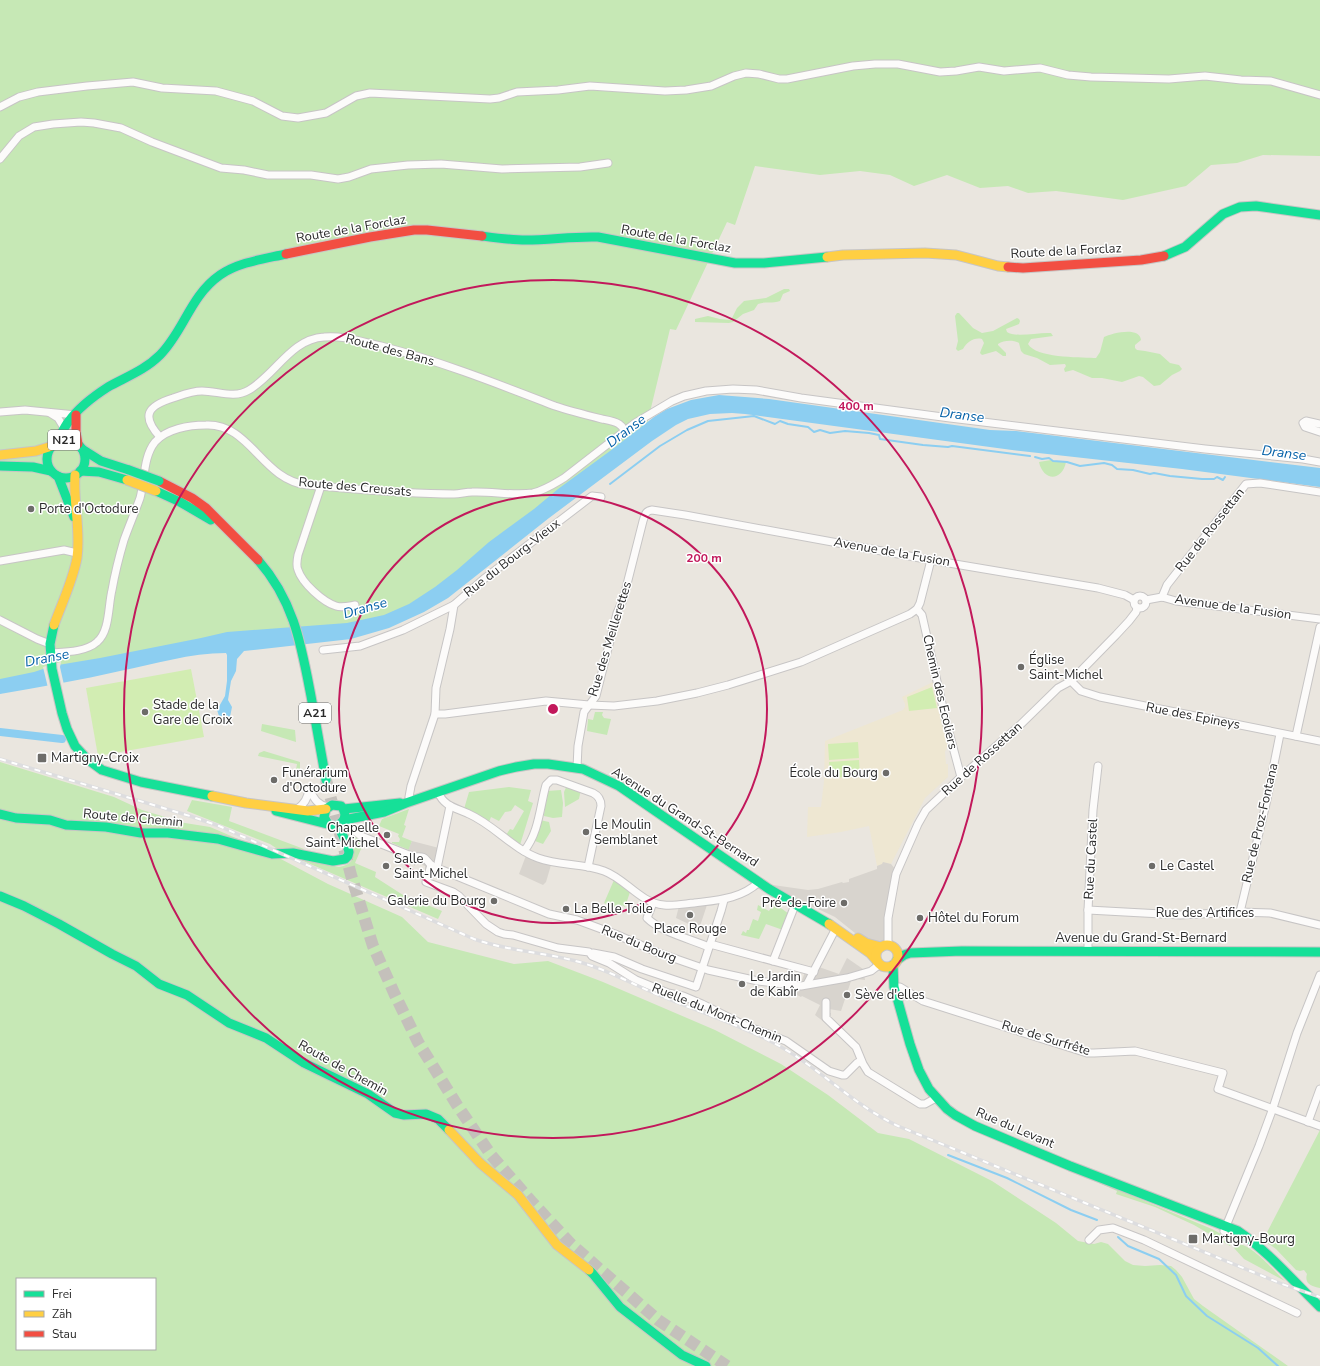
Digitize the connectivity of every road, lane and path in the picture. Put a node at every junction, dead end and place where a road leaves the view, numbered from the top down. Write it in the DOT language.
graph roads {
  1 [pos="1320,95"];
  2 [pos="0,107"];
  3 [pos="0,159"];
  4 [pos="608,163"];
  5 [pos="1320,215"];
  6 [pos="0,412"];
  7 [pos="48,412"];
  8 [pos="76,415"];
  9 [pos="1320,424"];
  10 [pos="64,428"];
  11 [pos="625,431"];
  12 [pos="1320,432"];
  13 [pos="160,437"];
  14 [pos="54,444"];
  15 [pos="80,446"];
  16 [pos="0,455"];
  17 [pos="1320,462"];
  18 [pos="0,466"];
  19 [pos="78,473"];
  20 [pos="55,474"];
  21 [pos="321,486"];
  22 [pos="1320,492"];
  23 [pos="601,497"];
  24 [pos="648,511"];
  25 [pos="77,528"];
  26 [pos="235,536"];
  27 [pos="77,550"];
  28 [pos="931,560"];
  29 [pos="0,561"];
  30 [pos="1162,597"];
  31 [pos="1134,600"];
  32 [pos="1146,600"];
  33 [pos="355,605"];
  34 [pos="454,605"];
  35 [pos="1137,608"];
  36 [pos="917,609"];
  37 [pos="1320,619"];
  38 [pos="0,620"];
  39 [pos="1320,627"];
  40 [pos="50,644"];
  41 [pos="323,650"];
  42 [pos="51,658"];
  43 [pos="1071,681"];
  44 [pos="589,705"];
  45 [pos="435,714"];
  46 [pos="1280,734"];
  47 [pos="1296,736"];
  48 [pos="1320,741"];
  49 [pos="1098,766"];
  50 [pos="577,768"];
  51 [pos="961,777"];
  52 [pos="326,780"];
  53 [pos="438,792"];
  54 [pos="246,803"];
  55 [pos="408,803"];
  56 [pos="450,806"];
  57 [pos="327,808"];
  58 [pos="297,809"];
  59 [pos="344,809"];
  60 [pos="0,814"];
  61 [pos="342,823"];
  62 [pos="328,824"];
  63 [pos="524,851"];
  64 [pos="434,866"];
  65 [pos="588,867"];
  66 [pos="759,882"];
  67 [pos="0,896"];
  68 [pos="724,900"];
  69 [pos="653,903"];
  70 [pos="795,905"];
  71 [pos="1088,910"];
  72 [pos="1240,912"];
  73 [pos="822,919"];
  74 [pos="1320,925"];
  75 [pos="835,930"];
  76 [pos="709,946"];
  77 [pos="887,946"];
  78 [pos="962,950"];
  79 [pos="1088,951"];
  80 [pos="589,952"];
  81 [pos="1320,952"];
  82 [pos="773,961"];
  83 [pos="895,962"];
  84 [pos="880,964"];
  85 [pos="702,968"];
  86 [pos="814,972"];
  87 [pos="1320,975"];
  88 [pos="807,984"];
  89 [pos="894,986"];
  90 [pos="826,1002"];
  91 [pos="861,1062"];
  92 [pos="1320,1089"];
  93 [pos="936,1098"];
  94 [pos="1273,1108"];
  95 [pos="1308,1122"];
  96 [pos="1320,1126"];
  97 [pos="1225,1228"];
  98 [pos="1089,1240"];
  99 [pos="1320,1307"];
  100 [pos="1297,1313"];
  101 [pos="706,1366"];
  1 -- 2 [label="street"];
  3 -- 4 [label="street"];
  5 -- 8 [label="main road, Route de la Forclaz"];
  6 -- 7 [label="street"];
  7 -- 8 [label="street"];
  7 -- 10 [label="street"];
  8 -- 10 [label="main road, Route de la Forclaz"];
  8 -- 15 [label="main road"];
  9 -- 12 [label="street"];
  10 -- 14 [label="main road, Route de la Forclaz"];
  11 -- 13 [label="street, Route des Bans"];
  11 -- 17 [label="street, Route des Creusats"];
  11 -- 21 [label="street, Route des Creusats"];
  13 -- 21 [label="street, Route des Creusats"];
  13 -- 42 [label="street"];
  14 -- 15 [label="main road, N21"];
  14 -- 16 [label="main road, N21"];
  14 -- 20 [label="main road, N21"];
  15 -- 19 [label="main road, N21"];
  15 -- 26 [label="main road, A21, bridge"];
  18 -- 20 [label="main road, N21"];
  19 -- 20 [label="main road, N21"];
  19 -- 25 [label="main road"];
  19 -- 26 [label="main road, A21, bridge"];
  20 -- 25 [label="main road"];
  21 -- 33 [label="street"];
  22 -- 30 [label="street, Rue de Rossettan"];
  23 -- 34 [label="street, Rue du Bourg-Vieux"];
  24 -- 28 [label="street, Avenue de la Fusion"];
  24 -- 44 [label="street, Rue des Meillerettes"];
  25 -- 27 [label="main road"];
  26 -- 52 [label="main road, A21"];
  27 -- 29 [label="street"];
  27 -- 40 [label="main road"];
  28 -- 31 [label="street, Avenue de la Fusion"];
  28 -- 36 [label="street"];
  30 -- 32 [label="street, Avenue de la Fusion"];
  30 -- 37 [label="street, Avenue de la Fusion"];
  31 -- 32 [label="street, Avenue de la Fusion"];
  31 -- 35 [label="street"];
  32 -- 35 [label="street"];
  34 -- 41 [label="street"];
  34 -- 45 [label="street, Rue du Bourg-Vieux"];
  35 -- 43 [label="street, Rue de Rossettan"];
  36 -- 44 [label="street"];
  36 -- 51 [label="street, Chemin des Ecoliers"];
  38 -- 40 [label="street"];
  39 -- 47 [label="street"];
  40 -- 42 [label="main road"];
  42 -- 54 [label="main road"];
  43 -- 46 [label="street, Rue des Epineys"];
  43 -- 51 [label="street, Rue de Rossettan"];
  44 -- 45 [label="street"];
  44 -- 50 [label="street, Rue des Meillerettes"];
  45 -- 55 [label="street, Rue du Bourg-Vieux"];
  46 -- 47 [label="street, Rue des Epineys"];
  46 -- 72 [label="street, Rue de Proz-Fontana"];
  47 -- 48 [label="street, Rue des Epineys"];
  49 -- 71 [label="street, Rue du Castel"];
  50 -- 53 [label="main road, Avenue du Grand-St-Bernard"];
  50 -- 66 [label="main road, Avenue du Grand-St-Bernard"];
  51 -- 77 [label="street, Rue de Rossettan"];
  53 -- 55 [label="main road, Avenue du Grand-St-Bernard"];
  53 -- 56 [label="street"];
  54 -- 58 [label="main road"];
  54 -- 62 [label="main road"];
  55 -- 59 [label="main road, Avenue du Grand-St-Bernard"];
  55 -- 61 [label="main road, Avenue du Grand-St-Bernard"];
  56 -- 63 [label="street"];
  56 -- 64 [label="street"];
  57 -- 58 [label="main road"];
  57 -- 58 [label="street"];
  57 -- 59 [label="main road"];
  57 -- 62 [label="main road"];
  59 -- 61 [label="main road"];
  60 -- 61 [label="main road, Route de Chemin"];
  61 -- 62 [label="main road"];
  61 -- 64 [label="street, Rue du Bourg"];
  63 -- 65 [label="street"];
  63 -- 65 [label="street"];
  64 -- 80 [label="street, Ruelle du Mont-Chemin"];
  64 -- 85 [label="street, Rue du Bourg"];
  65 -- 69 [label="street"];
  66 -- 68 [label="street"];
  66 -- 70 [label="main road, Avenue du Grand-St-Bernard"];
  67 -- 101 [label="main road, Route de Chemin"];
  68 -- 69 [label="street"];
  68 -- 76 [label="street"];
  69 -- 76 [label="street"];
  70 -- 73 [label="main road, Avenue du Grand-St-Bernard"];
  70 -- 82 [label="street"];
  71 -- 72 [label="street, Rue des Artifices"];
  71 -- 79 [label="street, Rue du Castel"];
  72 -- 74 [label="street, Rue des Artifices"];
  73 -- 75 [label="main road, Avenue du Grand-St-Bernard"];
  73 -- 77 [label="main road, Avenue du Grand-St-Bernard"];
  75 -- 84 [label="main road, Avenue du Grand-St-Bernard"];
  75 -- 86 [label="street"];
  76 -- 82 [label="street"];
  76 -- 85 [label="street"];
  77 -- 78 [label="main road, Avenue du Grand-St-Bernard"];
  77 -- 83 [label="main road"];
  77 -- 84 [label="main road"];
  78 -- 79 [label="main road, Avenue du Grand-St-Bernard"];
  78 -- 83 [label="main road, Avenue du Grand-St-Bernard"];
  79 -- 81 [label="main road, Avenue du Grand-St-Bernard"];
  80 -- 85 [label="street, Ruelle du Mont-Chemin"];
  80 -- 91 [label="street, Ruelle du Mont-Chemin"];
  82 -- 86 [label="street"];
  83 -- 84 [label="main road"];
  83 -- 89 [label="main road, Rue du Levant"];
  84 -- 88 [label="street, Rue du Bourg"];
  84 -- 89 [label="main road, Rue du Levant"];
  85 -- 88 [label="street, Rue du Bourg"];
  86 -- 88 [label="street"];
  87 -- 94 [label="street"];
  89 -- 93 [label="main road, Rue du Levant"];
  89 -- 94 [label="street, Rue de Surfrête"];
  90 -- 91 [label="street"];
  91 -- 93 [label="street"];
  92 -- 95 [label="street"];
  93 -- 97 [label="main road, Rue du Levant"];
  94 -- 95 [label="street"];
  94 -- 97 [label="street"];
  95 -- 96 [label="street"];
  97 -- 99 [label="main road, Rue du Levant"];
  98 -- 100 [label="street"];
}
